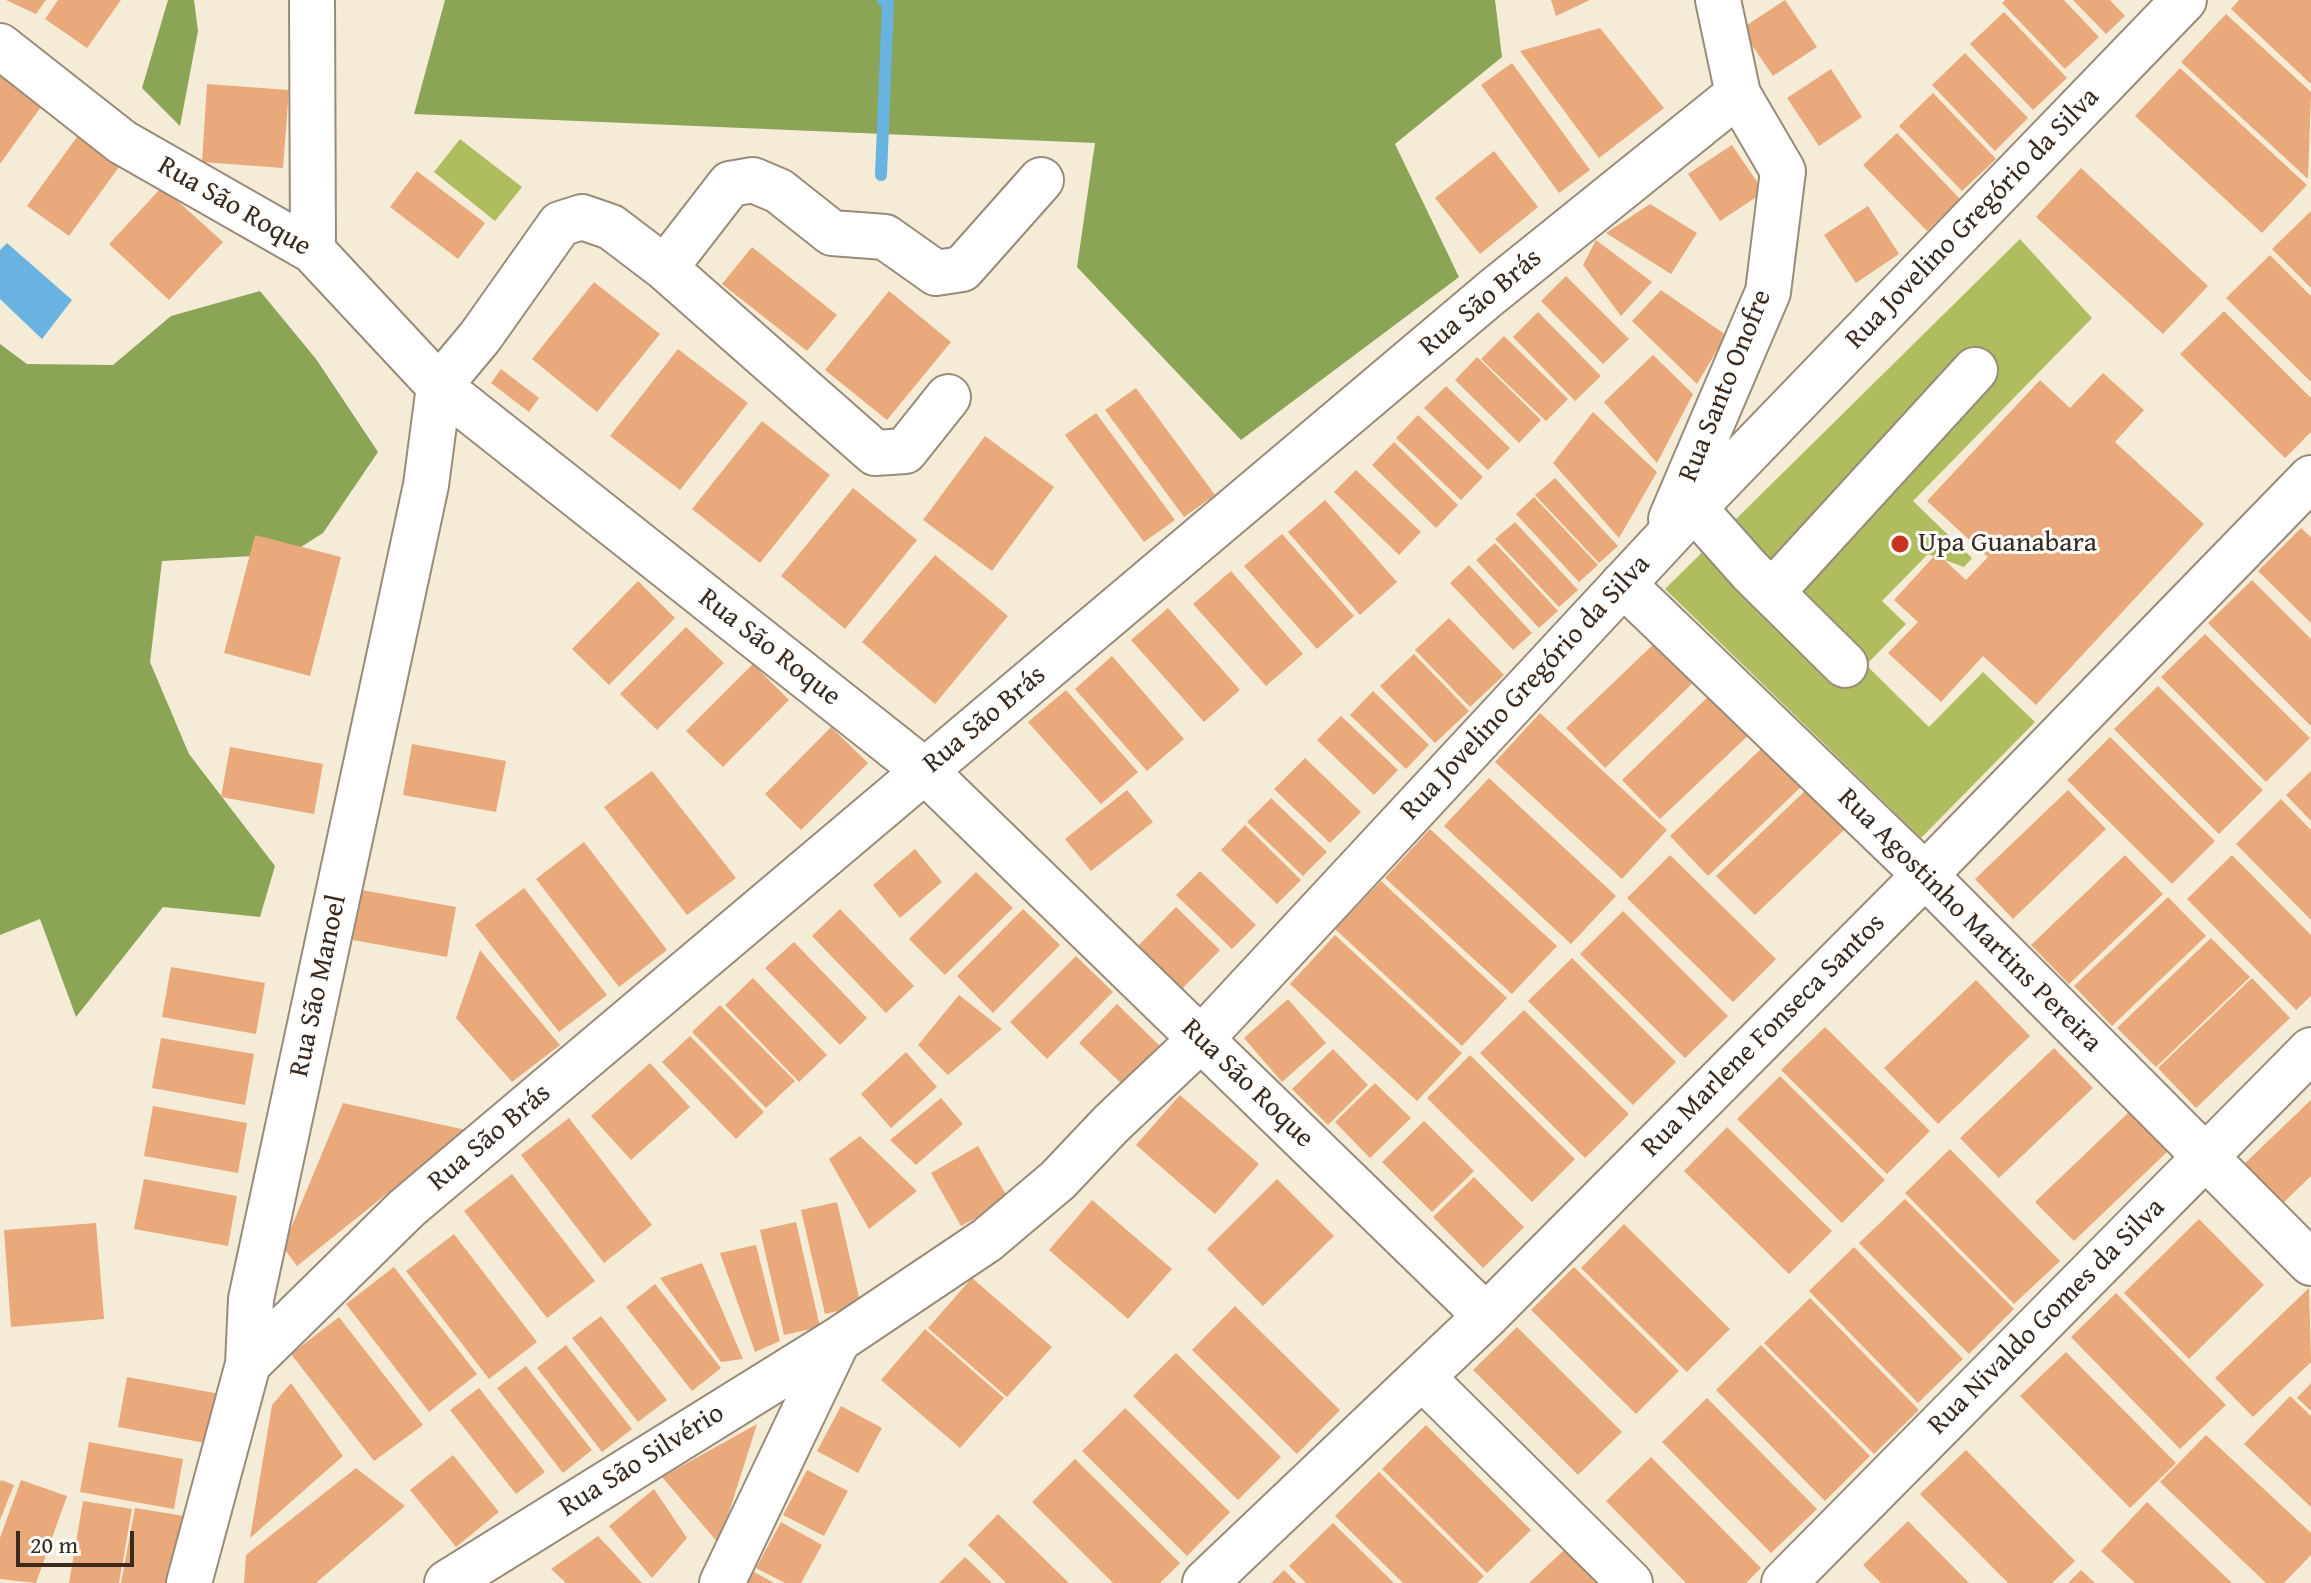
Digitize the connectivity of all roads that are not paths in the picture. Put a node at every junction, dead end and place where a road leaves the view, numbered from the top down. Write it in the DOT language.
graph roads {
  1 [pos="312,0"];
  2 [pos="1718,0"];
  3 [pos="2184,0"];
  4 [pos="0,46"];
  5 [pos="1738,94"];
  6 [pos="1041,180"];
  7 [pos="313,251"];
  8 [pos="665,268"];
  9 [pos="1975,370"];
  10 [pos="439,386"];
  11 [pos="948,397"];
  12 [pos="2311,478"];
  13 [pos="1694,508"];
  14 [pos="1661,543"];
  15 [pos="1623,584"];
  16 [pos="1772,592"];
  17 [pos="1845,665"];
  18 [pos="925,771"];
  19 [pos="1925,875"];
  20 [pos="1201,1039"];
  21 [pos="2311,1050"];
  22 [pos="2205,1158"];
  23 [pos="2311,1263"];
  24 [pos="1486,1316"];
  25 [pos="838,1340"];
  26 [pos="248,1364"];
  27 [pos="1423,1378"];
  28 [pos="189,1583"];
  29 [pos="447,1583"];
  30 [pos="722,1583"];
  31 [pos="1205,1583"];
  32 [pos="1630,1583"];
  33 [pos="1784,1583"];
  1 -- 7 [label="street"];
  2 -- 5 [label="street, Rua Santo Onofre"];
  3 -- 13 [label="street, Rua Jovelino Gregório da Silva"];
  4 -- 7 [label="street, Rua São Roque"];
  5 -- 14 [label="street, Rua Santo Onofre"];
  5 -- 18 [label="street, Rua São Brás"];
  6 -- 8 [label="street"];
  7 -- 10 [label="street, Rua São Roque"];
  8 -- 10 [label="street"];
  8 -- 11 [label="street"];
  9 -- 16 [label="street"];
  10 -- 18 [label="street, Rua São Roque"];
  10 -- 26 [label="street, Rua São Manoel"];
  12 -- 19 [label="street, Rua Marlene Fonseca Santos"];
  13 -- 14 [label="street, Rua Jovelino Gregório da Silva"];
  13 -- 16 [label="street"];
  14 -- 15 [label="street, Rua Jovelino Gregório da Silva"];
  15 -- 19 [label="street, Rua Agostinho Martins Pereira"];
  15 -- 20 [label="street, Rua Jovelino Gregório da Silva"];
  16 -- 17 [label="street"];
  18 -- 20 [label="street, Rua São Roque"];
  18 -- 26 [label="street, Rua São Brás"];
  19 -- 22 [label="street, Rua Agostinho Martins Pereira"];
  19 -- 24 [label="street, Rua Marlene Fonseca Santos"];
  20 -- 24 [label="street, Rua São Roque"];
  20 -- 25 [label="street, Rua Jovelino Gregório da Silva"];
  21 -- 22 [label="street, Rua Nivaldo Gomes da Silva"];
  22 -- 23 [label="street, Rua Agostinho Martins Pereira"];
  22 -- 33 [label="street, Rua Nivaldo Gomes da Silva"];
  24 -- 27 [label="street, Rua Marlene Fonseca Santos"];
  25 -- 29 [label="street, Rua São Silvério"];
  25 -- 30 [label="street"];
  26 -- 28 [label="street, Rua São Manoel"];
  27 -- 31 [label="street, Rua Marlene Fonseca Santos"];
  27 -- 32 [label="street"];
}
